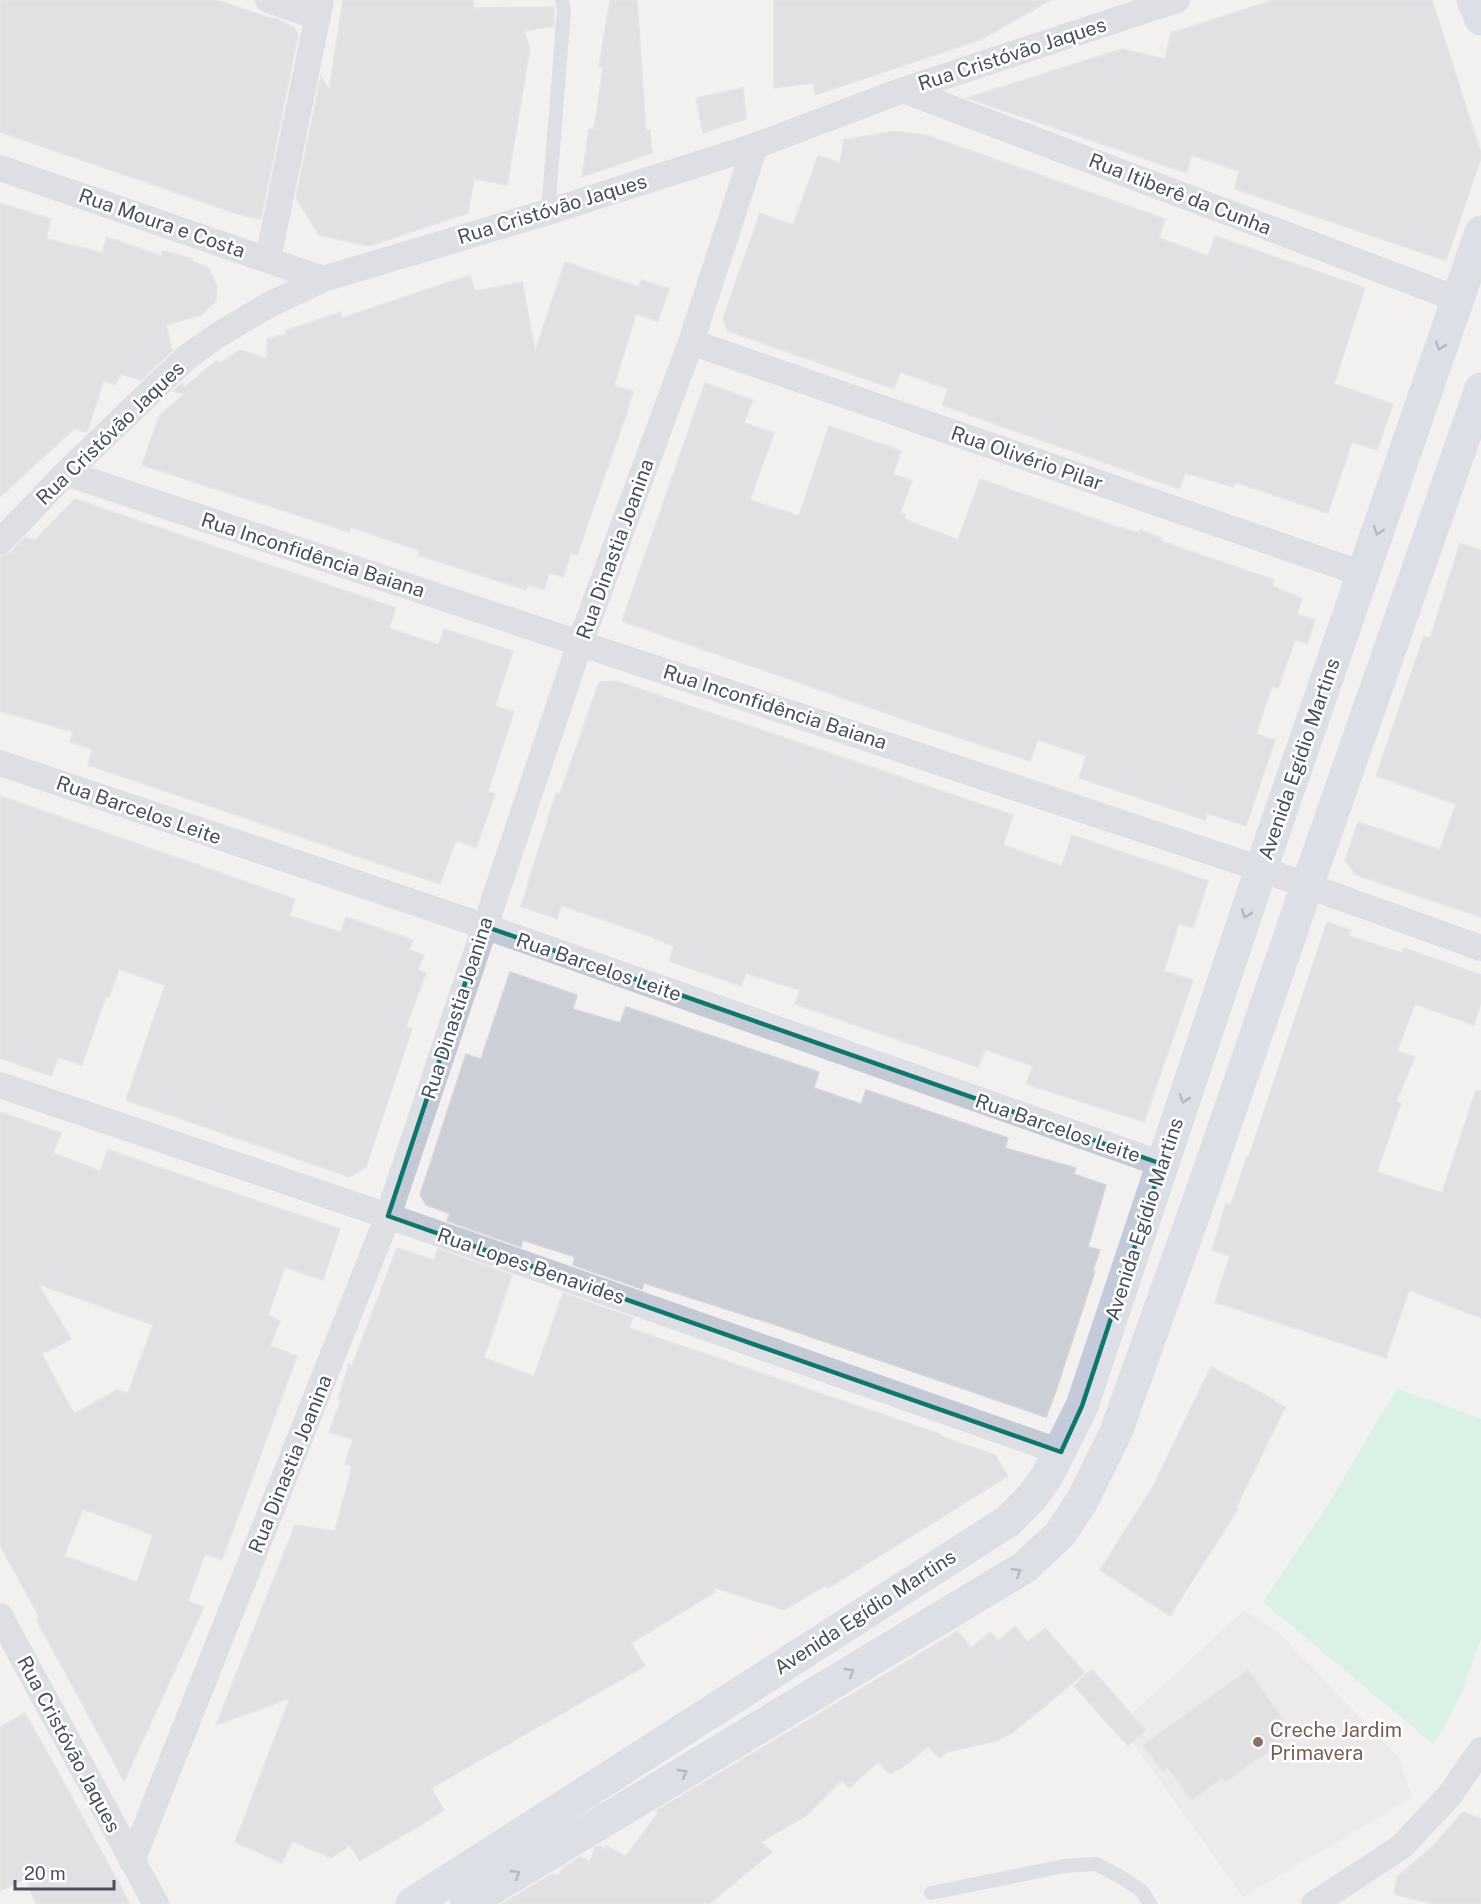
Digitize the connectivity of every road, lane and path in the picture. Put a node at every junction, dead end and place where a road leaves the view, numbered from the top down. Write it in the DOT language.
graph roads {
  1 [pos="268,0"];
  2 [pos="562,0"];
  3 [pos="1177,0"];
  4 [pos="1473,0"];
  5 [pos="320,9"];
  6 [pos="1481,19"];
  7 [pos="903,90"];
  8 [pos="756,146"];
  9 [pos="0,168"];
  10 [pos="548,212"];
  11 [pos="1481,232"];
  12 [pos="268,259"];
  13 [pos="323,279"];
  14 [pos="1457,299"];
  15 [pos="691,342"];
  16 [pos="1481,389"];
  17 [pos="66,474"];
  18 [pos="0,542"];
  19 [pos="1364,574"];
  20 [pos="580,643"];
  21 [pos="0,763"];
  22 [pos="1261,869"];
  23 [pos="1307,886"];
  24 [pos="484,926"];
  25 [pos="1481,948"];
  26 [pos="0,1085"];
  27 [pos="1162,1164"];
  28 [pos="388,1216"];
  29 [pos="1061,1452"];
  30 [pos="0,1616"];
  31 [pos="1481,1750"];
  32 [pos="132,1861"];
  33 [pos="931,1893"];
  34 [pos="156,1904"];
  35 [pos="412,1904"];
  36 [pos="466,1904"];
  37 [pos="1150,1904"];
  38 [pos="1314,1904"];
  1 -- 5 [label="street"];
  2 -- 10 [label="lane"];
  3 -- 7 [label="street, Rua Cristóvão Jaques"];
  4 -- 6 [label="main road"];
  5 -- 12 [label="street"];
  7 -- 8 [label="street, Rua Cristóvão Jaques"];
  7 -- 14 [label="street, Rua Itiberê da Cunha"];
  8 -- 10 [label="street, Rua Cristóvão Jaques"];
  8 -- 15 [label="street, Rua Dinastia Joanina"];
  9 -- 12 [label="street, Rua Moura e Costa"];
  10 -- 13 [label="street, Rua Cristóvão Jaques"];
  11 -- 14 [label="main road, Avenida Egídio Martins"];
  12 -- 13 [label="street, Rua Moura e Costa"];
  13 -- 17 [label="street, Rua Cristóvão Jaques"];
  14 -- 19 [label="main road, Avenida Egídio Martins, one-way"];
  15 -- 19 [label="street, Rua Olivério Pilar"];
  15 -- 20 [label="street, Rua Dinastia Joanina"];
  16 -- 23 [label="main road, Avenida Egídio Martins"];
  17 -- 18 [label="street, Rua Cristóvão Jaques"];
  17 -- 20 [label="street, Rua Inconfidência Baiana"];
  19 -- 22 [label="main road, Avenida Egídio Martins"];
  20 -- 22 [label="street, Rua Inconfidência Baiana"];
  20 -- 24 [label="street, Rua Dinastia Joanina"];
  21 -- 24 [label="street, Rua Barcelos Leite"];
  22 -- 23 [label="street, Rua Inconfidência Baiana"];
  22 -- 27 [label="main road, Avenida Egídio Martins, one-way"];
  23 -- 25 [label="street, Rua Inconfidência Baiana"];
  36 -- 23 [label="main road, Avenida Egídio Martins, one-way"];
  24 -- 27 [label="street, Rua Barcelos Leite"];
  24 -- 28 [label="street, Rua Dinastia Joanina"];
  26 -- 28 [label="street, Rua Lopes Benavides"];
  27 -- 29 [label="main road, Avenida Egídio Martins"];
  28 -- 29 [label="street, Rua Lopes Benavides"];
  28 -- 32 [label="street, Rua Dinastia Joanina"];
  29 -- 35 [label="main road, Avenida Egídio Martins"];
  30 -- 32 [label="street, Rua Cristóvão Jaques"];
  31 -- 38 [label="street"];
  32 -- 34 [label="street, Rua Cristóvão Jaques"];
  33 -- 37 [label="lane"];
}
